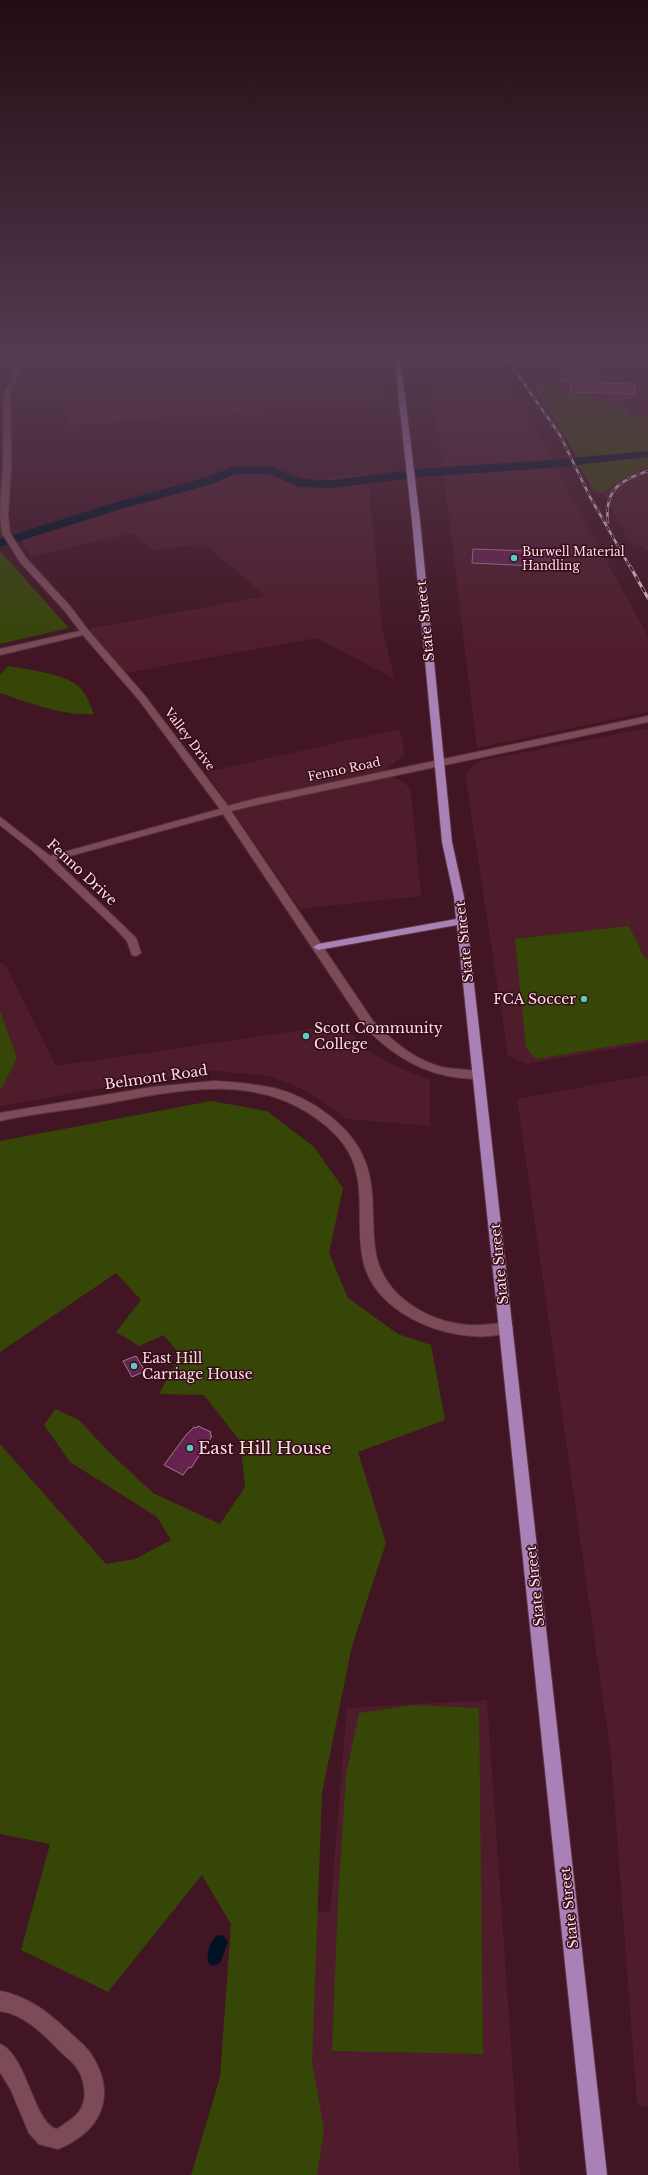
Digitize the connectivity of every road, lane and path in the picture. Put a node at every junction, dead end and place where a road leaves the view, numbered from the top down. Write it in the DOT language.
graph roads {
  1 [pos="7,456"];
  2 [pos="408,456"];
  3 [pos="85,632"];
  4 [pos="0,652"];
  5 [pos="648,719"];
  6 [pos="439,762"];
  7 [pos="224,810"];
  8 [pos="0,820"];
  9 [pos="49,860"];
  10 [pos="462,921"];
  11 [pos="318,948"];
  12 [pos="136,953"];
  13 [pos="478,1075"];
  14 [pos="0,1117"];
  15 [pos="506,1328"];
  16 [pos="0,2001"];
  17 [pos="0,2054"];
  18 [pos="597,2175"];
  1 -- 3 [label="street, Valley Drive"];
  2 -- 6 [label="main road, State Street"];
  3 -- 4 [label="street"];
  3 -- 7 [label="street, Valley Drive"];
  5 -- 6 [label="street, Fenno Road"];
  6 -- 7 [label="street, Fenno Road"];
  6 -- 10 [label="main road, State Street"];
  7 -- 9 [label="street, Fenno Road"];
  7 -- 11 [label="street, Valley Drive"];
  8 -- 9 [label="street, Fenno Drive"];
  9 -- 12 [label="street, Fenno Drive"];
  10 -- 11 [label="main road"];
  10 -- 13 [label="main road, State Street"];
  11 -- 13 [label="street, Valley Drive"];
  13 -- 15 [label="main road, State Street"];
  14 -- 15 [label="street, Belmont Road"];
  15 -- 18 [label="main road, State Street"];
  16 -- 17 [label="street"];
}
